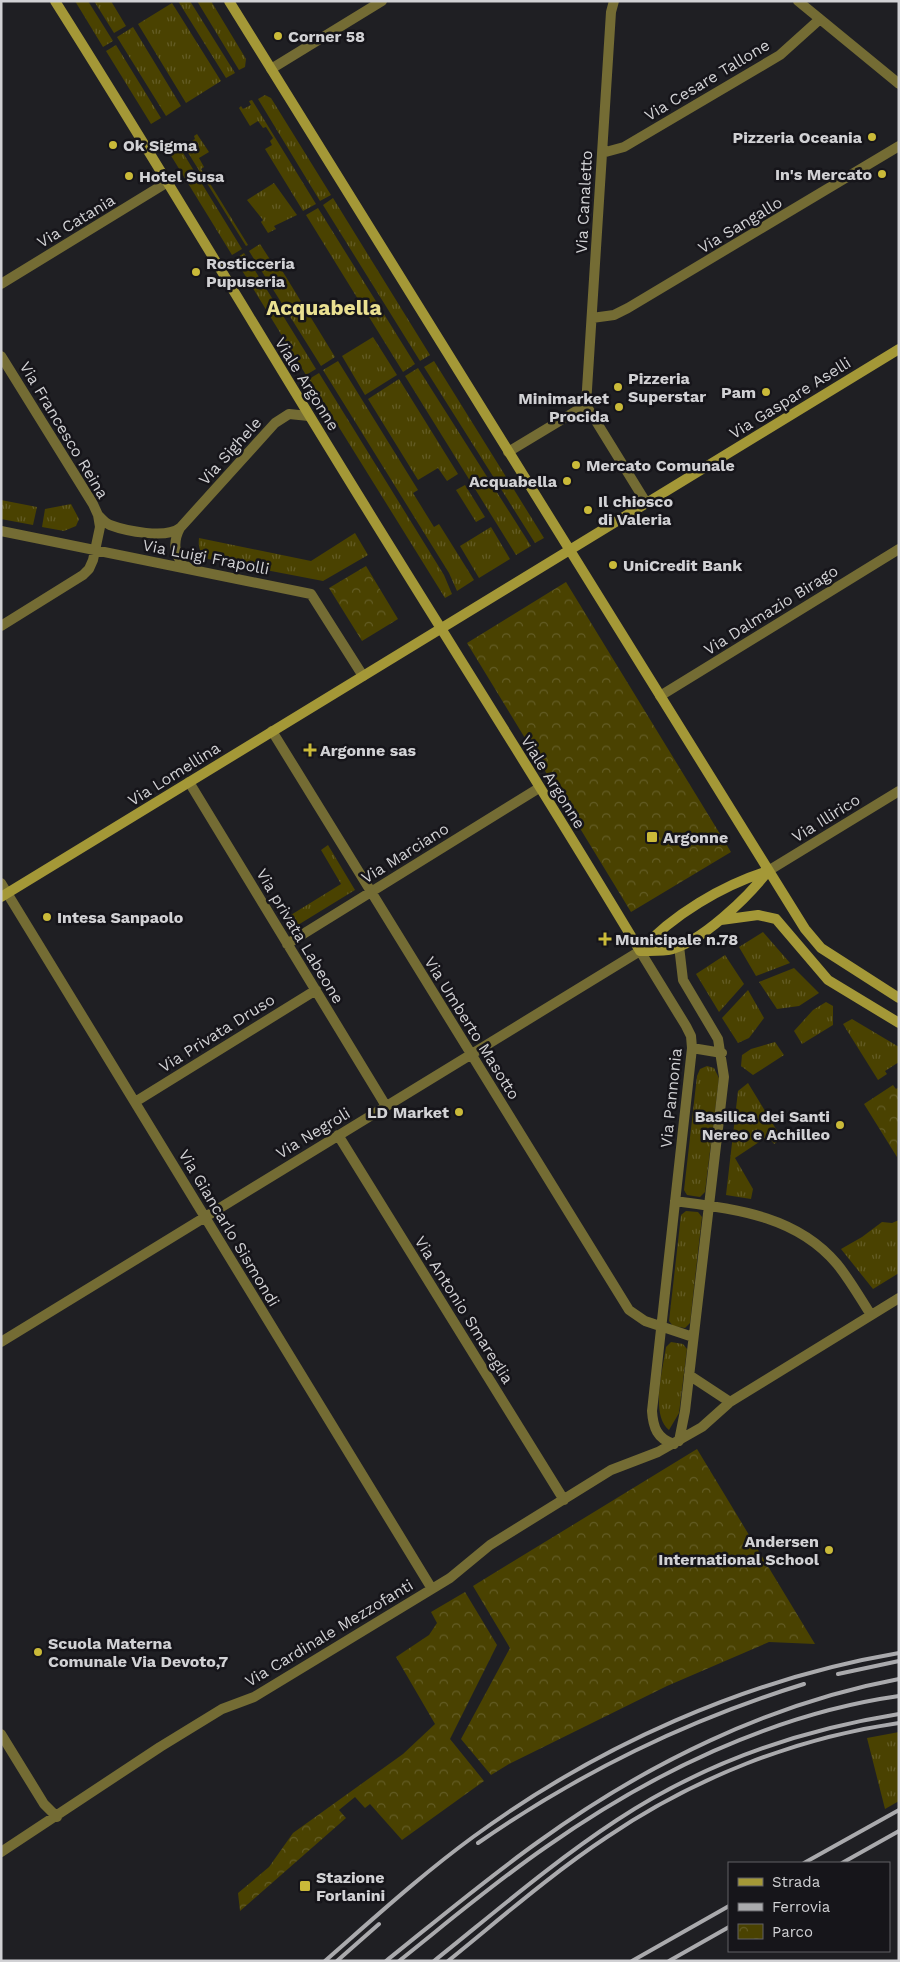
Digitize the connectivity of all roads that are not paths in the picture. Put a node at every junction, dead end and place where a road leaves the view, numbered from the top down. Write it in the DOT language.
graph roads {
  1 [pos="55,1"];
  2 [pos="229,1"];
  3 [pos="382,1"];
  4 [pos="614,1"];
  5 [pos="798,1"];
  6 [pos="820,19"];
  7 [pos="271,69"];
  8 [pos="899,84"];
  9 [pos="899,146"];
  10 [pos="602,153"];
  11 [pos="166,183"];
  12 [pos="1,284"];
  13 [pos="592,318"];
  14 [pos="899,349"];
  15 [pos="1,356"];
  16 [pos="586,405"];
  17 [pos="309,416"];
  18 [pos="508,452"];
  19 [pos="646,504"];
  20 [pos="98,515"];
  21 [pos="180,528"];
  22 [pos="1,531"];
  23 [pos="899,549"];
  24 [pos="95,551"];
  25 [pos="570,551"];
  26 [pos="192,570"];
  27 [pos="1,626"];
  28 [pos="440,628"];
  29 [pos="363,676"];
  30 [pos="660,696"];
  31 [pos="272,731"];
  32 [pos="189,782"];
  33 [pos="539,788"];
  34 [pos="899,791"];
  35 [pos="768,871"];
  36 [pos="1,883"];
  37 [pos="371,892"];
  38 [pos="4,895"];
  39 [pos="721,920"];
  40 [pos="288,944"];
  41 [pos="679,946"];
  42 [pos="640,951"];
  43 [pos="316,990"];
  44 [pos="899,998"];
  45 [pos="899,1023"];
  46 [pos="692,1048"];
  47 [pos="722,1053"];
  48 [pos="470,1055"];
  49 [pos="135,1102"];
  50 [pos="386,1106"];
  51 [pos="338,1135"];
  52 [pos="675,1202"];
  53 [pos="709,1206"];
  54 [pos="205,1217"];
  55 [pos="899,1298"];
  56 [pos="871,1315"];
  57 [pos="661,1326"];
  58 [pos="694,1337"];
  59 [pos="1,1342"];
  60 [pos="689,1375"];
  61 [pos="730,1402"];
  62 [pos="676,1443"];
  63 [pos="564,1500"];
  64 [pos="432,1589"];
  65 [pos="1,1734"];
  66 [pos="57,1817"];
  67 [pos="1,1852"];
  1 -- 11 [label="street, Viale Argonne"];
  2 -- 7 [label="street"];
  3 -- 7 [label="street"];
  4 -- 10 [label="street, Via Canaletto"];
  5 -- 6 [label="street"];
  6 -- 8 [label="street"];
  6 -- 10 [label="street, Via Cesare Tallone"];
  7 -- 18 [label="street"];
  9 -- 13 [label="street, Via Sangallo"];
  10 -- 13 [label="street, Via Canaletto"];
  11 -- 12 [label="street, Via Catania"];
  11 -- 17 [label="street, Viale Argonne"];
  13 -- 16 [label="street, Via Canaletto"];
  14 -- 19 [label="street, Via Gaspare Aselli"];
  15 -- 20 [label="street, Via Francesco Reina"];
  16 -- 18 [label="street"];
  16 -- 19 [label="street"];
  17 -- 21 [label="street, Via Sighele"];
  17 -- 28 [label="street, Viale Argonne"];
  18 -- 25 [label="street"];
  19 -- 25 [label="street, Via Gaspare Aselli"];
  20 -- 21 [label="street, Via Luigi Frapolli"];
  20 -- 24 [label="street, Via Francesco Reina"];
  21 -- 26 [label="street"];
  22 -- 24 [label="street, Via Luigi Frapolli"];
  23 -- 30 [label="street, Via Dalmazio Birago"];
  24 -- 26 [label="street, Via Luigi Frapolli"];
  24 -- 27 [label="street"];
  25 -- 28 [label="street"];
  25 -- 30 [label="street"];
  26 -- 29 [label="street, Via Luigi Frapolli"];
  28 -- 29 [label="street, Via Lomellina"];
  28 -- 33 [label="street, Viale Argonne"];
  29 -- 31 [label="street, Via Lomellina"];
  30 -- 35 [label="street"];
  31 -- 32 [label="street, Via Lomellina"];
  31 -- 37 [label="street, Via Umberto Masotto"];
  32 -- 38 [label="street, Via Lomellina"];
  32 -- 40 [label="street, Via privata Labeone"];
  33 -- 37 [label="street, Via Marciano"];
  33 -- 42 [label="street, Viale Argonne"];
  34 -- 35 [label="street, Via Illirico"];
  35 -- 39 [label="street"];
  35 -- 42 [label="street"];
  35 -- 44 [label="street"];
  36 -- 38 [label="street, Via Giancarlo Sismondi"];
  37 -- 40 [label="street, Via Marciano"];
  37 -- 48 [label="street, Via Umberto Masotto"];
  38 -- 49 [label="street, Via Giancarlo Sismondi"];
  39 -- 41 [label="street"];
  39 -- 45 [label="street"];
  40 -- 43 [label="street, Via privata Labeone"];
  41 -- 42 [label="street"];
  41 -- 47 [label="street"];
  42 -- 46 [label="street, Via Pannonia"];
  42 -- 48 [label="street, Via Negroli"];
  43 -- 49 [label="street, Via Privata Druso"];
  43 -- 50 [label="street, Via privata Labeone"];
  46 -- 47 [label="street"];
  46 -- 52 [label="street, Via Pannonia"];
  47 -- 53 [label="street"];
  48 -- 50 [label="street, Via Negroli"];
  48 -- 57 [label="street, Via Umberto Masotto"];
  49 -- 54 [label="street, Via Giancarlo Sismondi"];
  50 -- 51 [label="street, Via Negroli"];
  51 -- 54 [label="street, Via Negroli"];
  51 -- 63 [label="street, Via Antonio Smareglia"];
  52 -- 53 [label="street"];
  52 -- 57 [label="street, Via Pannonia"];
  53 -- 56 [label="street"];
  53 -- 58 [label="street"];
  54 -- 59 [label="street, Via Negroli"];
  54 -- 64 [label="street, Via Giancarlo Sismondi"];
  55 -- 56 [label="street, Via Cardinale Mezzofanti"];
  56 -- 61 [label="street, Via Cardinale Mezzofanti"];
  57 -- 58 [label="street, Via Umberto Masotto"];
  57 -- 62 [label="street, Via Pannonia"];
  58 -- 60 [label="street"];
  60 -- 61 [label="street"];
  60 -- 62 [label="street"];
  61 -- 62 [label="street, Via Cardinale Mezzofanti"];
  62 -- 63 [label="street, Via Cardinale Mezzofanti"];
  63 -- 64 [label="street, Via Cardinale Mezzofanti"];
  64 -- 66 [label="street, Via Cardinale Mezzofanti"];
  65 -- 66 [label="street"];
  66 -- 67 [label="street, Via Cardinale Mezzofanti"];
}
